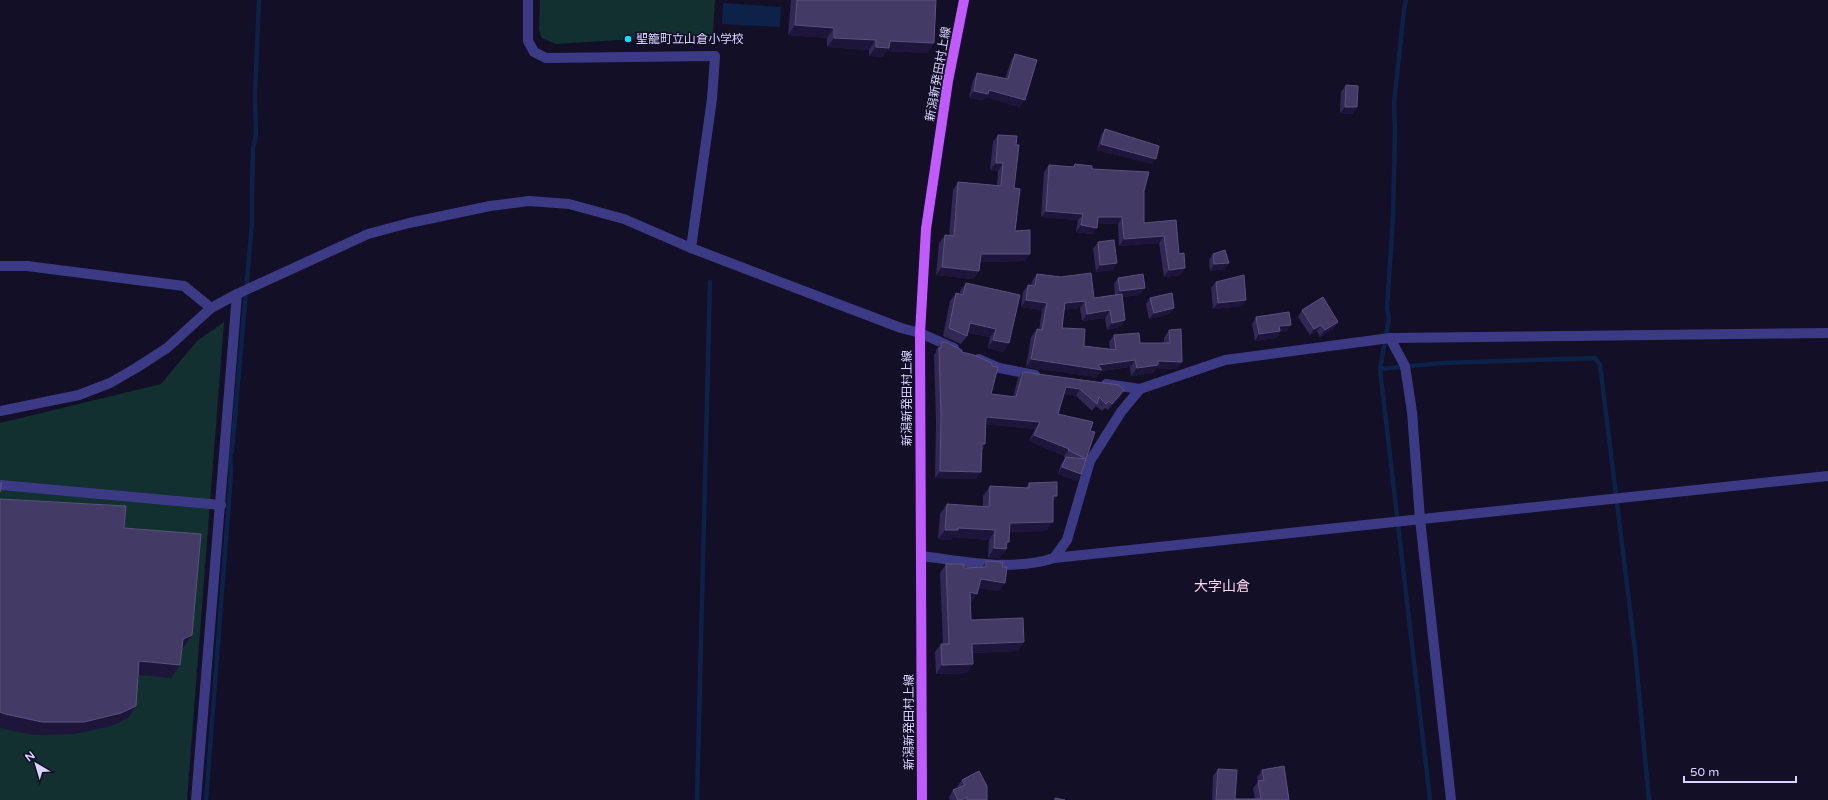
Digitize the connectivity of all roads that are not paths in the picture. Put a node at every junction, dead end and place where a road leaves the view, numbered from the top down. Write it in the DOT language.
graph roads {
  1 [pos="528,0"];
  2 [pos="964,0"];
  3 [pos="691,248"];
  4 [pos="0,266"];
  5 [pos="237,294"];
  6 [pos="211,308"];
  7 [pos="920,333"];
  8 [pos="1828,333"];
  9 [pos="1390,338"];
  10 [pos="1047,377"];
  11 [pos="1099,383"];
  12 [pos="1140,389"];
  13 [pos="0,411"];
  14 [pos="1828,476"];
  15 [pos="0,485"];
  16 [pos="221,505"];
  17 [pos="1420,519"];
  18 [pos="921,556"];
  19 [pos="1054,558"];
  20 [pos="196,800"];
  21 [pos="922,800"];
  22 [pos="1451,800"];
  1 -- 3 [label="street"];
  2 -- 7 [label="main road, 新潟新発田村上線"];
  3 -- 5 [label="street"];
  3 -- 7 [label="street"];
  4 -- 6 [label="street"];
  5 -- 6 [label="street"];
  5 -- 16 [label="street"];
  6 -- 13 [label="street"];
  7 -- 10 [label="street"];
  7 -- 18 [label="main road, 新潟新発田村上線"];
  8 -- 9 [label="street"];
  9 -- 12 [label="street"];
  9 -- 17 [label="street"];
  11 -- 12 [label="street"];
  12 -- 19 [label="street"];
  14 -- 17 [label="street"];
  15 -- 16 [label="street"];
  16 -- 20 [label="street"];
  17 -- 19 [label="street"];
  17 -- 22 [label="street"];
  18 -- 19 [label="street"];
  18 -- 21 [label="main road, 新潟新発田村上線"];
}
